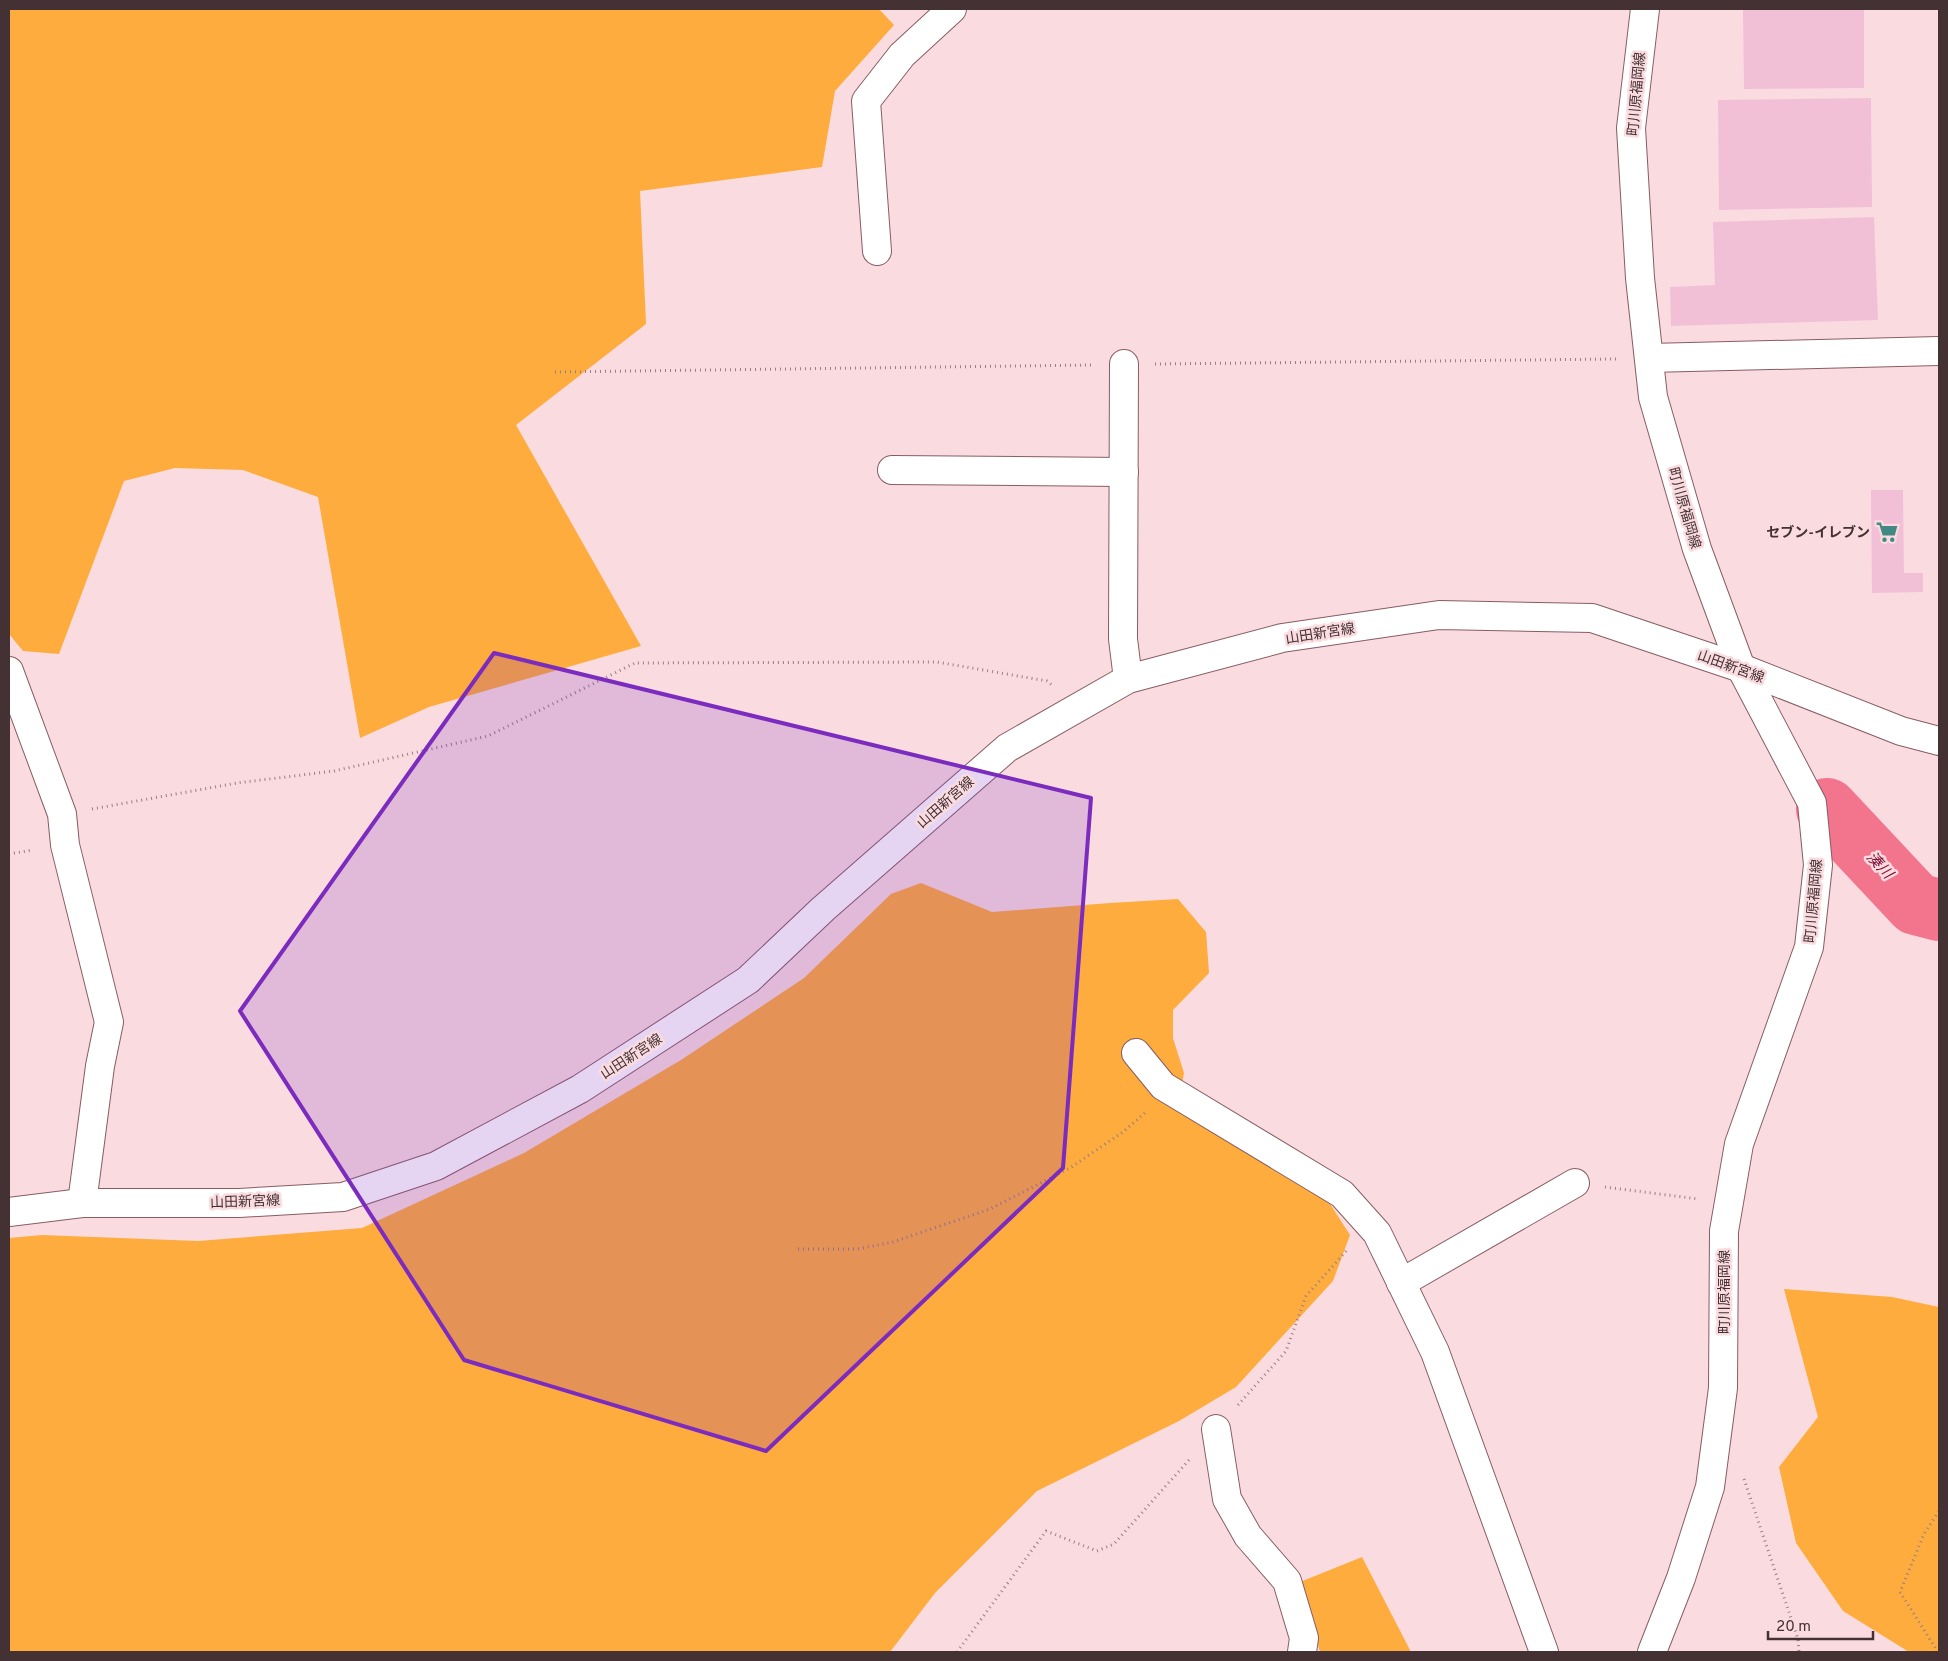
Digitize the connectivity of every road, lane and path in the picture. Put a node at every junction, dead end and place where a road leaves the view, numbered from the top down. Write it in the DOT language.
graph roads {
  1 [pos="952,9"];
  2 [pos="1645,9"];
  3 [pos="877,251"];
  4 [pos="1939,351"];
  5 [pos="1649,358"];
  6 [pos="1124,364"];
  7 [pos="892,470"];
  8 [pos="1124,472"];
  9 [pos="1741,668"];
  10 [pos="9,670"];
  11 [pos="1128,679"];
  12 [pos="1075,709"];
  13 [pos="1939,741"];
  14 [pos="62,814"];
  15 [pos="1136,1053"];
  16 [pos="1170,1090"];
  17 [pos="1574,1183"];
  18 [pos="82,1203"];
  19 [pos="1729,1203"];
  20 [pos="9,1212"];
  21 [pos="1370,1225"];
  22 [pos="798,1250"];
  23 [pos="1402,1283"];
  24 [pos="1216,1429"];
  25 [pos="1744,1478"];
  26 [pos="1939,1511"];
  27 [pos="957,1652"];
  28 [pos="1302,1652"];
  29 [pos="1544,1652"];
  30 [pos="1652,1652"];
  31 [pos="1798,1652"];
  32 [pos="1938,1652"];
  1 -- 3 [label="main road"];
  2 -- 5 [label="main road, 町川原福岡線"];
  4 -- 5 [label="main road"];
  5 -- 9 [label="main road, 町川原福岡線"];
  6 -- 8 [label="main road"];
  7 -- 8 [label="main road"];
  8 -- 11 [label="main road"];
  9 -- 11 [label="main road, 山田新宮線"];
  9 -- 13 [label="main road, 山田新宮線"];
  9 -- 19 [label="main road, 町川原福岡線"];
  10 -- 14 [label="main road"];
  11 -- 12 [label="main road, 山田新宮線"];
  12 -- 14 [label="path"];
  12 -- 18 [label="main road, 山田新宮線"];
  14 -- 18 [label="main road"];
  15 -- 16 [label="main road"];
  16 -- 21 [label="main road"];
  16 -- 22 [label="path"];
  17 -- 19 [label="path"];
  17 -- 23 [label="main road"];
  18 -- 20 [label="main road, 山田新宮線"];
  19 -- 30 [label="main road, 町川原福岡線"];
  21 -- 23 [label="main road"];
  21 -- 24 [label="path"];
  23 -- 29 [label="main road"];
  24 -- 27 [label="path"];
  24 -- 28 [label="main road"];
  25 -- 31 [label="path"];
  26 -- 32 [label="path"];
}
